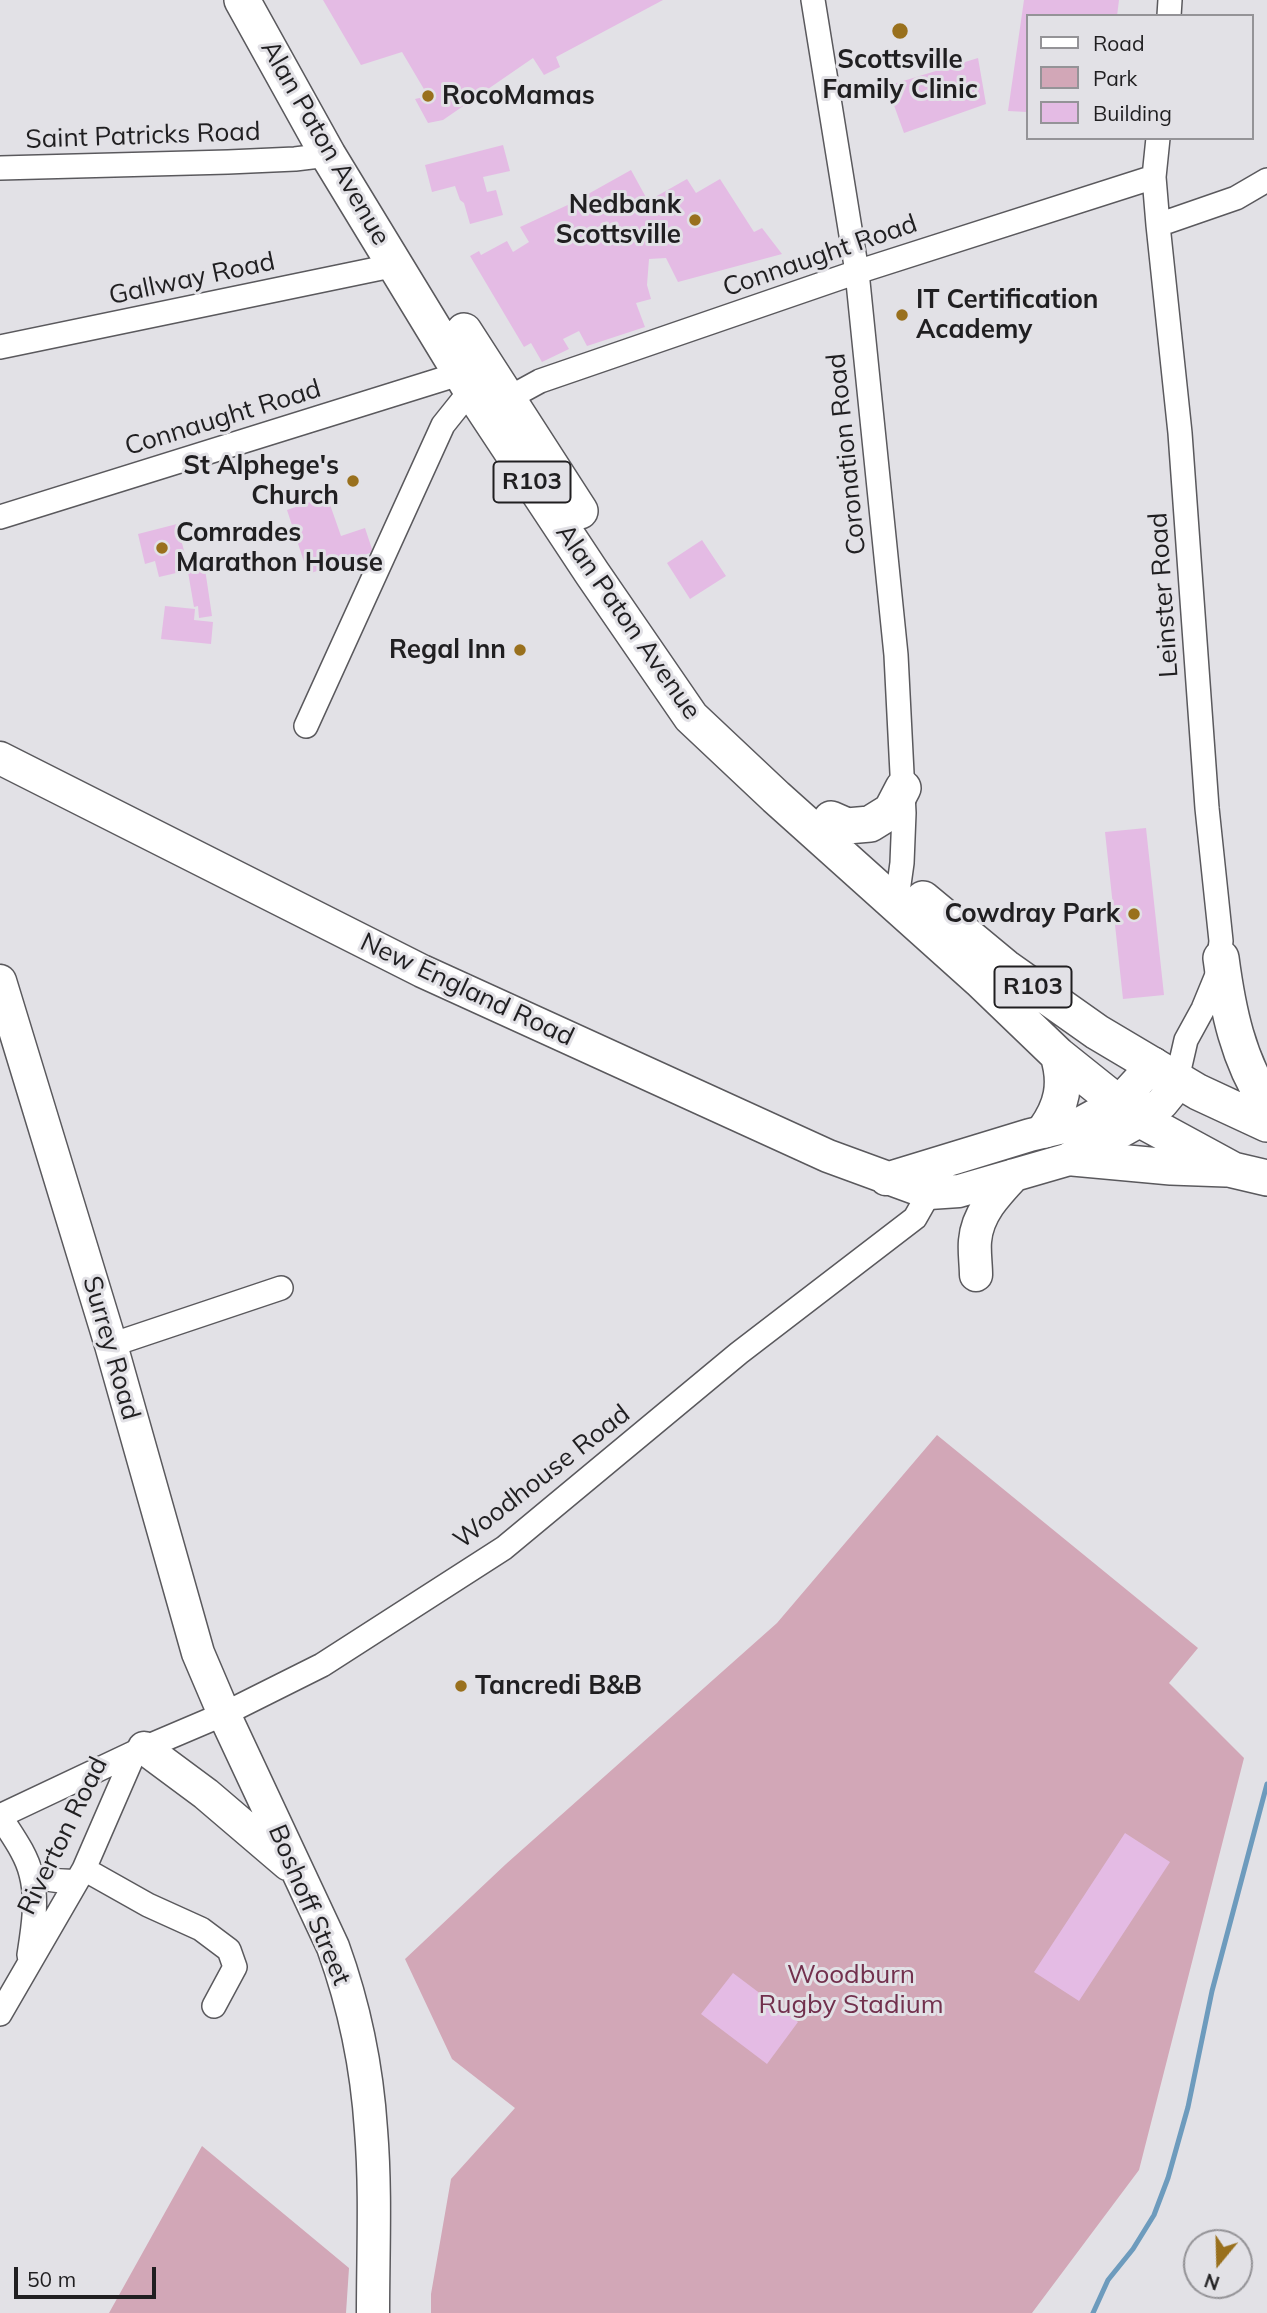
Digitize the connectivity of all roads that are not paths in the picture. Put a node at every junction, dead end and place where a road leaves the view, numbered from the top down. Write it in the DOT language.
graph roads {
  1 [pos="242,0"];
  2 [pos="259,0"];
  3 [pos="813,0"];
  4 [pos="1157,140"];
  5 [pos="328,155"];
  6 [pos="0,168"];
  7 [pos="1154,177"];
  8 [pos="1267,180"];
  9 [pos="1158,225"];
  10 [pos="396,265"];
  11 [pos="857,272"];
  12 [pos="0,347"];
  13 [pos="467,382"];
  14 [pos="507,399"];
  15 [pos="0,517"];
  16 [pos="306,726"];
  17 [pos="0,758"];
  18 [pos="0,772"];
  19 [pos="54,785"];
  20 [pos="904,788"];
  21 [pos="831,818"];
  22 [pos="898,892"];
  23 [pos="1221,958"];
  24 [pos="0,981"];
  25 [pos="1058,1055"];
  26 [pos="1150,1094"];
  27 [pos="1267,1104"];
  28 [pos="1267,1124"];
  29 [pos="1045,1130"];
  30 [pos="1073,1158"];
  31 [pos="947,1160"];
  32 [pos="1219,1162"];
  33 [pos="1014,1175"];
  34 [pos="1267,1178"];
  35 [pos="886,1179"];
  36 [pos="929,1193"];
  37 [pos="976,1275"];
  38 [pos="281,1288"];
  39 [pos="111,1345"];
  40 [pos="224,1714"];
  41 [pos="139,1751"];
  42 [pos="0,1816"];
  43 [pos="297,1871"];
  44 [pos="31,1874"];
  45 [pos="80,1875"];
  46 [pos="28,1969"];
  47 [pos="215,2006"];
  48 [pos="0,2014"];
  49 [pos="373,2313"];
  1 -- 5 [label="main road, Alan Paton Avenue / R103"];
  2 -- 14 [label="main road, Alan Paton Avenue / R103"];
  3 -- 11 [label="street, Coronation Road"];
  4 -- 7 [label="street, Leinster Road"];
  5 -- 6 [label="street, Saint Patricks Road"];
  5 -- 10 [label="main road, Alan Paton Avenue / R103"];
  7 -- 9 [label="street, Leinster Road"];
  7 -- 11 [label="street, Connaught Road"];
  8 -- 9 [label="street"];
  9 -- 23 [label="street, Leinster Road"];
  10 -- 12 [label="street, Gallway Road"];
  10 -- 13 [label="main road, Alan Paton Avenue / R103"];
  11 -- 14 [label="street, Connaught Road"];
  11 -- 20 [label="street, Coronation Road"];
  13 -- 15 [label="street, Connaught Road"];
  13 -- 16 [label="street"];
  13 -- 22 [label="main road, Alan Paton Avenue / R103"];
  14 -- 21 [label="main road, Alan Paton Avenue / R103"];
  17 -- 19 [label="street, New England Road"];
  18 -- 19 [label="street, New England Road"];
  19 -- 35 [label="street, New England Road"];
  20 -- 21 [label="main road"];
  20 -- 22 [label="street, Coronation Road"];
  21 -- 22 [label="main road, Alan Paton Avenue / R103"];
  22 -- 25 [label="main road, Alan Paton Avenue / R103"];
  22 -- 26 [label="main road, Alan Paton Avenue / R103"];
  23 -- 26 [label="street, Leinster Road"];
  23 -- 27 [label="main road"];
  24 -- 39 [label="street, Surrey Road"];
  25 -- 26 [label="main road, Alan Paton Avenue / R103"];
  25 -- 29 [label="main road"];
  26 -- 28 [label="main road, Alan Paton Avenue"];
  26 -- 29 [label="street"];
  26 -- 30 [label="street, New England Road"];
  26 -- 32 [label="main road, Alan Paton Avenue"];
  29 -- 31 [label="street"];
  30 -- 32 [label="main road"];
  30 -- 33 [label="street, New England Road"];
  31 -- 35 [label="street"];
  31 -- 36 [label="street, Woodhouse Road"];
  32 -- 34 [label="main road, Alan Paton Avenue"];
  33 -- 36 [label="street, New England Road"];
  33 -- 37 [label="street"];
  35 -- 36 [label="street, New England Road"];
  36 -- 40 [label="street, Woodhouse Road"];
  38 -- 39 [label="street"];
  39 -- 40 [label="street, Surrey Road"];
  40 -- 41 [label="street, Woodhouse Road"];
  40 -- 43 [label="street, Boshoff Street"];
  41 -- 42 [label="street, Woodhouse Road"];
  41 -- 43 [label="street"];
  41 -- 45 [label="street, Riverton Road"];
  42 -- 44 [label="street"];
  43 -- 49 [label="street, Boshoff Street"];
  44 -- 45 [label="street"];
  44 -- 46 [label="street"];
  45 -- 46 [label="street, Riverton Road"];
  45 -- 47 [label="street"];
  46 -- 48 [label="street, Riverton Road"];
}
